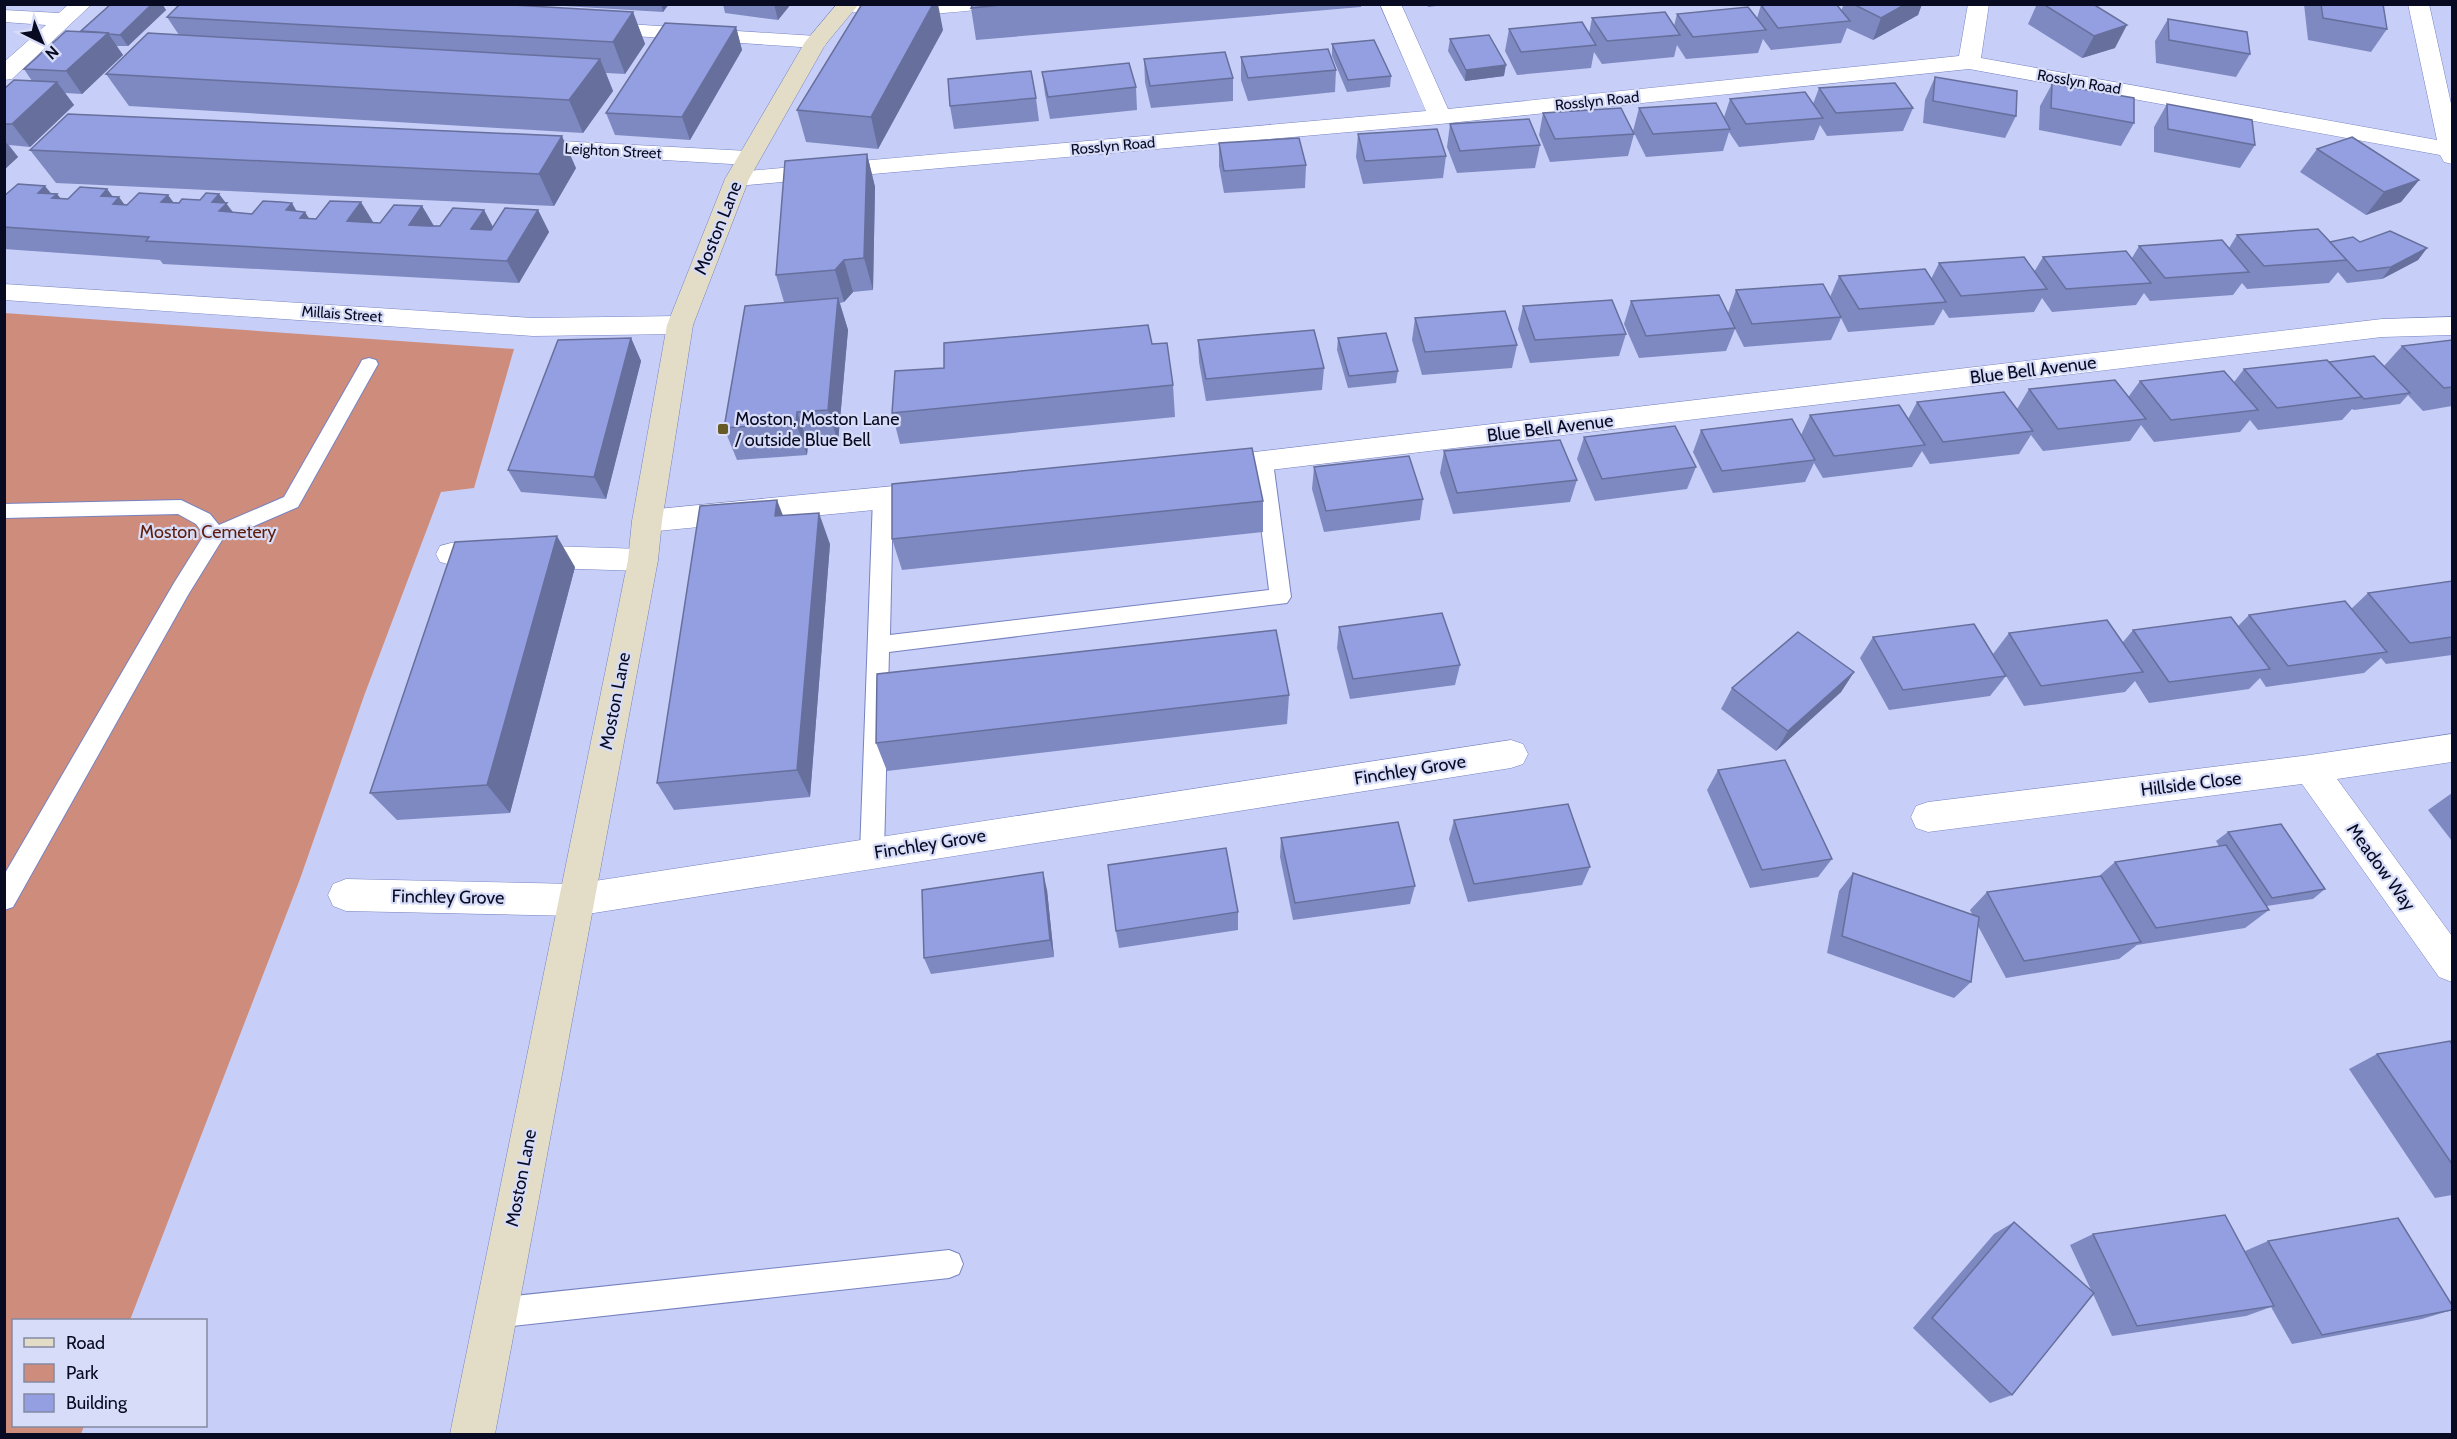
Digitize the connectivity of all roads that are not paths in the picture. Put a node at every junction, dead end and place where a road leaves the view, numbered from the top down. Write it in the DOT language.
graph roads {
  1 [pos="82,4"];
  2 [pos="976,4"];
  3 [pos="1390,4"];
  4 [pos="1979,4"];
  5 [pos="2418,4"];
  6 [pos="848,5"];
  7 [pos="4,16"];
  8 [pos="63,20"];
  9 [pos="576,27"];
  10 [pos="816,42"];
  11 [pos="2428,53"];
  12 [pos="2452,57"];
  13 [pos="1969,62"];
  14 [pos="4,74"];
  15 [pos="1440,117"];
  16 [pos="501,145"];
  17 [pos="2452,153"];
  18 [pos="743,168"];
  19 [pos="4,292"];
  20 [pos="680,325"];
  21 [pos="2452,326"];
  22 [pos="369,364"];
  23 [pos="1263,462"];
  24 [pos="1192,469"];
  25 [pos="966,490"];
  26 [pos="883,498"];
  27 [pos="4,511"];
  28 [pos="647,521"];
  29 [pos="215,535"];
  30 [pos="451,554"];
  31 [pos="644,560"];
  32 [pos="879,645"];
  33 [pos="2452,748"];
  34 [pos="1512,754"];
  35 [pos="2310,769"];
  36 [pos="1928,817"];
  37 [pos="872,854"];
  38 [pos="346,895"];
  39 [pos="4,899"];
  40 [pos="575,900"];
  41 [pos="2452,965"];
  42 [pos="949,1264"];
  43 [pos="495,1313"];
  44 [pos="472,1434"];
  1 -- 8 [label="street"];
  2 -- 6 [label="street"];
  3 -- 15 [label="street"];
  4 -- 13 [label="street"];
  5 -- 11 [label="street"];
  6 -- 10 [label="street, Moston Lane"];
  7 -- 8 [label="street"];
  8 -- 14 [label="street"];
  9 -- 10 [label="street"];
  10 -- 18 [label="street, Moston Lane"];
  11 -- 12 [label="street"];
  11 -- 17 [label="street"];
  13 -- 15 [label="street, Rosslyn Road"];
  13 -- 17 [label="street, Rosslyn Road"];
  15 -- 18 [label="street, Rosslyn Road"];
  16 -- 18 [label="street, Leighton Street"];
  18 -- 20 [label="street, Moston Lane"];
  19 -- 20 [label="street, Millais Street"];
  20 -- 28 [label="street, Moston Lane"];
  21 -- 23 [label="street, Blue Bell Avenue"];
  22 -- 29 [label="lane"];
  23 -- 24 [label="street, Blue Bell Avenue"];
  23 -- 32 [label="lane"];
  25 -- 26 [label="street"];
  26 -- 28 [label="street"];
  26 -- 32 [label="lane"];
  27 -- 29 [label="lane"];
  28 -- 31 [label="street, Moston Lane"];
  29 -- 39 [label="lane"];
  30 -- 31 [label="street"];
  31 -- 40 [label="street, Moston Lane"];
  32 -- 37 [label="lane"];
  33 -- 35 [label="street, Hillside Close"];
  34 -- 37 [label="street, Finchley Grove"];
  35 -- 36 [label="street, Hillside Close"];
  35 -- 41 [label="street, Meadow Way"];
  37 -- 40 [label="street, Finchley Grove"];
  38 -- 40 [label="street, Finchley Grove"];
  40 -- 43 [label="street, Moston Lane"];
  42 -- 43 [label="lane"];
  43 -- 44 [label="street, Moston Lane"];
}
